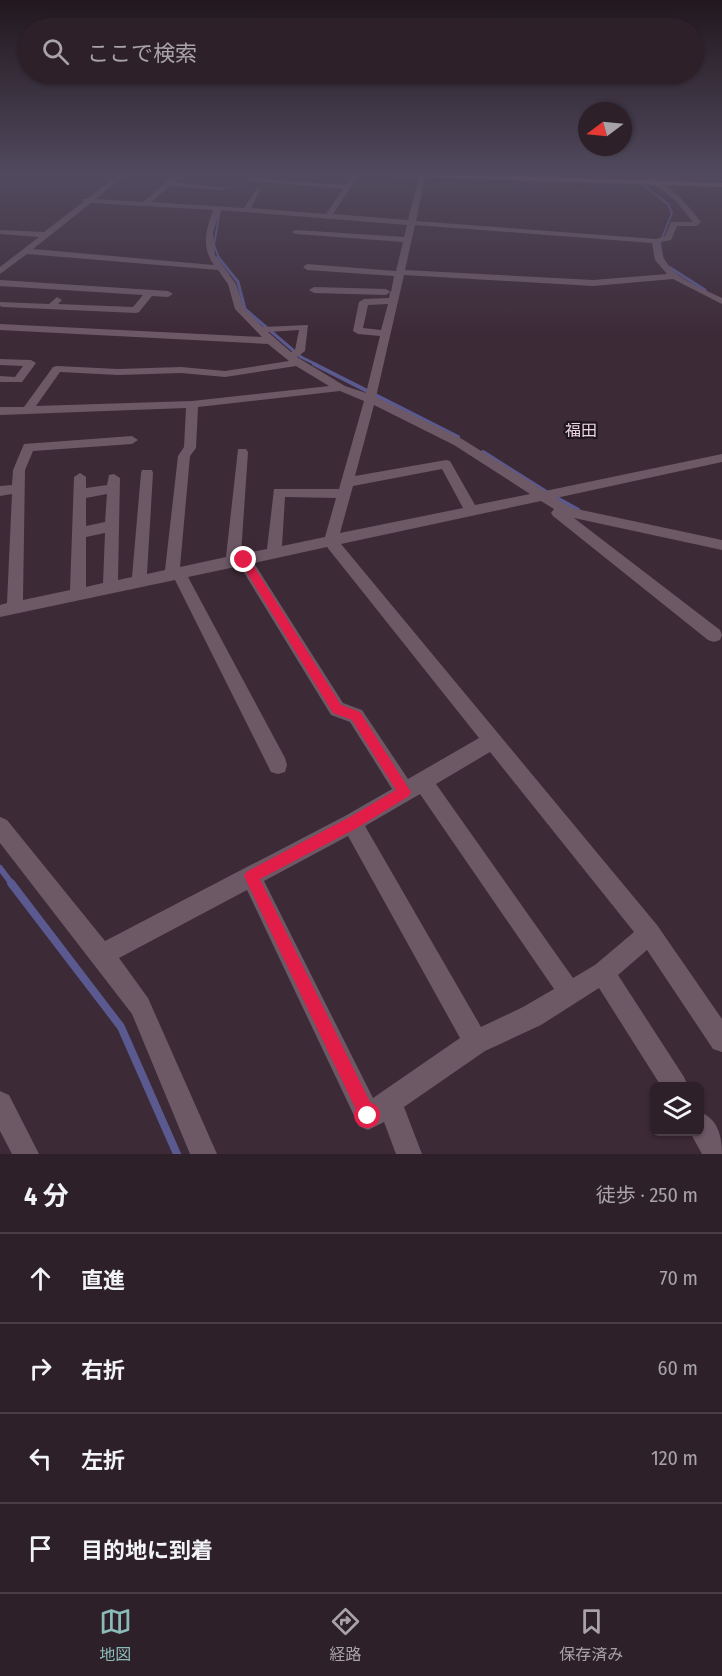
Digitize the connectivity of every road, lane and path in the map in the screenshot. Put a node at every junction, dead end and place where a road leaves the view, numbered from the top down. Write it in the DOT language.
graph roads {
  1 [pos="58,227"];
  2 [pos="210,227"];
  3 [pos="411,227"];
  4 [pos="453,227"];
  5 [pos="673,227"];
  6 [pos="0,232"];
  7 [pos="296,232"];
  8 [pos="46,236"];
  9 [pos="301,240"];
  10 [pos="659,241"];
  11 [pos="407,244"];
  12 [pos="25,251"];
  13 [pos="307,267"];
  14 [pos="219,268"];
  15 [pos="0,270"];
  16 [pos="400,273"];
  17 [pos="676,276"];
  18 [pos="0,283"];
  19 [pos="69,287"];
  20 [pos="314,290"];
  21 [pos="149,293"];
  22 [pos="168,294"];
  23 [pos="394,296"];
  24 [pos="722,301"];
  25 [pos="3,304"];
  26 [pos="51,307"];
  27 [pos="0,327"];
  28 [pos="265,329"];
  29 [pos="386,333"];
  30 [pos="272,341"];
  31 [pos="296,357"];
  32 [pos="0,362"];
  33 [pos="0,379"];
  34 [pos="341,388"];
  35 [pos="370,395"];
  36 [pos="192,404"];
  37 [pos="28,409"];
  38 [pos="0,411"];
  39 [pos="132,440"];
  40 [pos="242,452"];
  41 [pos="722,458"];
  42 [pos="147,473"];
  43 [pos="80,477"];
  44 [pos="346,488"];
  45 [pos="19,489"];
  46 [pos="0,491"];
  47 [pos="80,494"];
  48 [pos="547,495"];
  49 [pos="472,512"];
  50 [pos="112,526"];
  51 [pos="79,533"];
  52 [pos="331,542"];
  53 [pos="722,545"];
  54 [pos="274,554"];
  55 [pos="238,561"];
  56 [pos="176,574"];
  57 [pos="139,582"];
  58 [pos="110,588"];
  59 [pos="78,595"];
  60 [pos="15,608"];
  61 [pos="0,611"];
  62 [pos="714,635"];
  63 [pos="492,741"];
  64 [pos="278,765"];
  65 [pos="414,787"];
  66 [pos="352,823"];
  67 [pos="0,828"];
  68 [pos="251,876"];
  69 [pos="649,933"];
  70 [pos="102,955"];
  71 [pos="603,973"];
  72 [pos="570,993"];
  73 [pos="722,1040"];
  74 [pos="476,1042"];
  75 [pos="672,1082"];
  76 [pos="389,1101"];
  77 [pos="0,1104"];
  78 [pos="704,1133"];
  79 [pos="26,1154"];
  80 [pos="204,1154"];
  81 [pos="409,1154"];
  82 [pos="717,1154"];
  1 -- 8 [label="street"];
  2 -- 14 [label="street"];
  3 -- 11 [label="street"];
  4 -- 10 [label="street"];
  5 -- 10 [label="street"];
  6 -- 8 [label="street"];
  7 -- 11 [label="street"];
  8 -- 12 [label="street"];
  9 -- 11 [label="street"];
  10 -- 17 [label="street"];
  11 -- 16 [label="street"];
  12 -- 14 [label="street"];
  12 -- 15 [label="street"];
  13 -- 16 [label="street"];
  14 -- 28 [label="street"];
  16 -- 17 [label="street"];
  16 -- 23 [label="street"];
  17 -- 24 [label="street"];
  18 -- 19 [label="street"];
  19 -- 21 [label="street"];
  19 -- 26 [label="street"];
  20 -- 23 [label="street"];
  21 -- 22 [label="street"];
  21 -- 26 [label="street"];
  23 -- 29 [label="street"];
  23 -- 29 [label="street"];
  25 -- 26 [label="street"];
  27 -- 30 [label="street"];
  28 -- 30 [label="street"];
  28 -- 31 [label="street"];
  29 -- 35 [label="street"];
  30 -- 31 [label="street"];
  31 -- 34 [label="street"];
  31 -- 37 [label="street"];
  32 -- 33 [label="street"];
  34 -- 35 [label="street"];
  34 -- 36 [label="street"];
  35 -- 44 [label="street"];
  35 -- 48 [label="street"];
  36 -- 37 [label="street"];
  36 -- 56 [label="street"];
  37 -- 38 [label="street"];
  39 -- 45 [label="street"];
  40 -- 55 [label="street"];
  41 -- 48 [label="street"];
  42 -- 57 [label="street"];
  43 -- 47 [label="street"];
  44 -- 49 [label="street"];
  44 -- 52 [label="street"];
  44 -- 54 [label="street"];
  45 -- 46 [label="street"];
  45 -- 60 [label="street"];
  47 -- 50 [label="street"];
  47 -- 51 [label="street"];
  48 -- 49 [label="street"];
  48 -- 53 [label="street"];
  48 -- 62 [label="street"];
  49 -- 52 [label="street"];
  50 -- 51 [label="street"];
  50 -- 58 [label="street"];
  51 -- 59 [label="street"];
  52 -- 54 [label="street"];
  52 -- 63 [label="street"];
  54 -- 55 [label="street"];
  55 -- 56 [label="street"];
  55 -- 65 [label="street"];
  56 -- 57 [label="street"];
  56 -- 64 [label="street"];
  57 -- 58 [label="street"];
  58 -- 59 [label="street"];
  59 -- 60 [label="street"];
  60 -- 61 [label="street"];
  63 -- 65 [label="street"];
  63 -- 69 [label="street"];
  65 -- 66 [label="street"];
  65 -- 72 [label="street"];
  66 -- 68 [label="street"];
  66 -- 74 [label="street"];
  67 -- 70 [label="street"];
  68 -- 70 [label="street"];
  68 -- 76 [label="street"];
  69 -- 71 [label="street"];
  69 -- 73 [label="street"];
  70 -- 80 [label="street"];
  71 -- 72 [label="street"];
  71 -- 75 [label="street"];
  72 -- 74 [label="street"];
  74 -- 76 [label="street"];
  76 -- 81 [label="street"];
  77 -- 79 [label="street"];
  78 -- 82 [label="street"];
}
